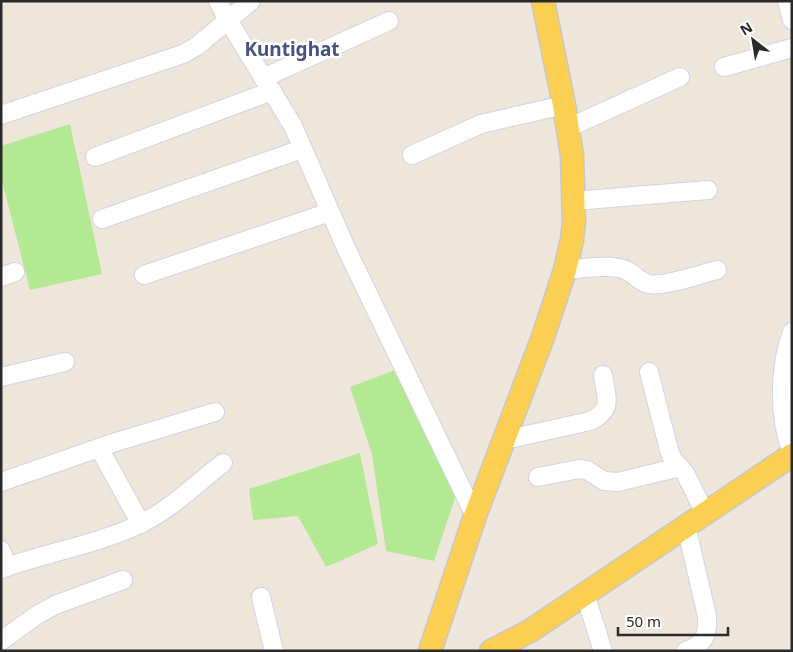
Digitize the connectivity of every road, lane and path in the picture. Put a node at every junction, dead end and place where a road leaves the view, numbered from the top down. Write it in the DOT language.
graph roads {
  1 [pos="218,1"];
  2 [pos="251,1"];
  3 [pos="542,1"];
  4 [pos="787,1"];
  5 [pos="228,20"];
  6 [pos="792,20"];
  7 [pos="390,21"];
  8 [pos="792,48"];
  9 [pos="724,67"];
  10 [pos="680,77"];
  11 [pos="268,85"];
  12 [pos="564,105"];
  13 [pos="1,115"];
  14 [pos="568,128"];
  15 [pos="302,150"];
  16 [pos="412,155"];
  17 [pos="95,157"];
  18 [pos="708,190"];
  19 [pos="574,201"];
  20 [pos="330,212"];
  21 [pos="102,219"];
  22 [pos="565,270"];
  23 [pos="717,270"];
  24 [pos="144,275"];
  25 [pos="792,332"];
  26 [pos="65,362"];
  27 [pos="649,372"];
  28 [pos="603,375"];
  29 [pos="1,377"];
  30 [pos="215,412"];
  31 [pos="505,440"];
  32 [pos="99,448"];
  33 [pos="792,453"];
  34 [pos="223,463"];
  35 [pos="680,467"];
  36 [pos="538,478"];
  37 [pos="1,482"];
  38 [pos="705,513"];
  39 [pos="475,516"];
  40 [pos="141,524"];
  41 [pos="686,526"];
  42 [pos="3,562"];
  43 [pos="123,580"];
  44 [pos="585,594"];
  45 [pos="261,597"];
  46 [pos="1,641"];
  47 [pos="496,650"];
  48 [pos="274,651"];
  49 [pos="430,651"];
  50 [pos="603,651"];
  51 [pos="686,651"];
  1 -- 5 [label="street"];
  2 -- 5 [label="street"];
  3 -- 12 [label="main road"];
  4 -- 6 [label="street"];
  5 -- 11 [label="street"];
  5 -- 13 [label="street"];
  7 -- 11 [label="street"];
  8 -- 9 [label="street"];
  10 -- 14 [label="street"];
  11 -- 15 [label="street"];
  11 -- 17 [label="street"];
  12 -- 14 [label="main road"];
  12 -- 16 [label="street"];
  14 -- 19 [label="main road"];
  15 -- 20 [label="street"];
  15 -- 21 [label="street"];
  18 -- 19 [label="street"];
  19 -- 22 [label="main road"];
  20 -- 24 [label="street"];
  20 -- 39 [label="street"];
  22 -- 23 [label="street"];
  22 -- 31 [label="main road"];
  25 -- 33 [label="street"];
  26 -- 29 [label="street"];
  27 -- 35 [label="street"];
  28 -- 31 [label="street"];
  30 -- 32 [label="street"];
  31 -- 39 [label="main road"];
  32 -- 37 [label="street"];
  32 -- 40 [label="street"];
  33 -- 38 [label="main road"];
  34 -- 40 [label="street"];
  35 -- 36 [label="street"];
  35 -- 38 [label="street"];
  38 -- 41 [label="main road"];
  39 -- 49 [label="main road"];
  40 -- 42 [label="street"];
  41 -- 44 [label="main road"];
  41 -- 51 [label="street"];
  43 -- 46 [label="street"];
  44 -- 47 [label="main road"];
  44 -- 50 [label="street"];
  45 -- 48 [label="street"];
}
